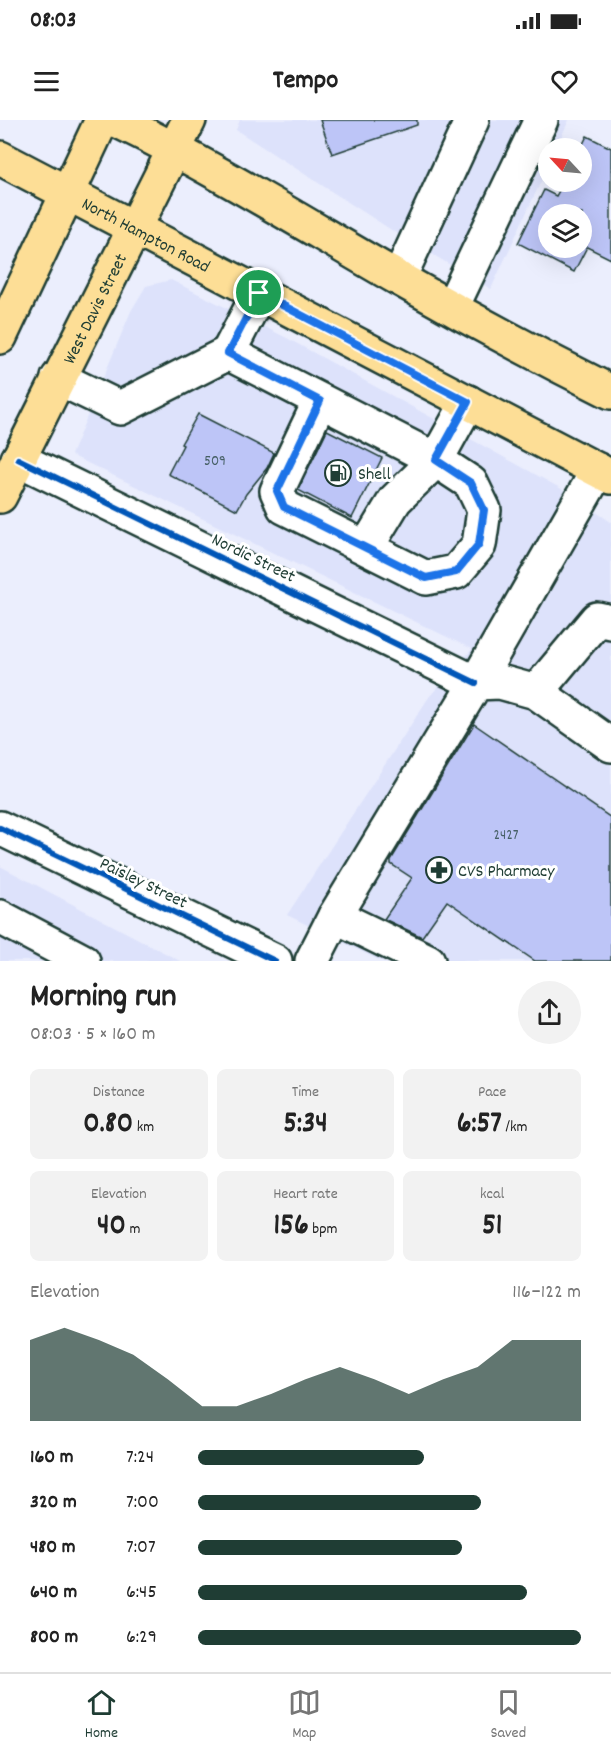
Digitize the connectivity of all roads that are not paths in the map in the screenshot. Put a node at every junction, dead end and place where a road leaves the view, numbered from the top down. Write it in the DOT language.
graph roads {
  1 [pos="102,120"];
  2 [pos="116,120"];
  3 [pos="189,120"];
  4 [pos="472,120"];
  5 [pos="541,120"];
  6 [pos="175,149"];
  7 [pos="0,158"];
  8 [pos="68,193"];
  9 [pos="135,227"];
  10 [pos="399,278"];
  11 [pos="259,293"];
  12 [pos="452,308"];
  13 [pos="0,337"];
  14 [pos="228,353"];
  15 [pos="58,378"];
  16 [pos="611,392"];
  17 [pos="320,401"];
  18 [pos="468,402"];
  19 [pos="18,459"];
  20 [pos="436,460"];
  21 [pos="604,474"];
  22 [pos="0,496"];
  23 [pos="366,548"];
  24 [pos="611,622"];
  25 [pos="476,683"];
  26 [pos="536,692"];
  27 [pos="611,745"];
  28 [pos="0,828"];
  29 [pos="335,916"];
  30 [pos="0,917"];
  31 [pos="260,958"];
  32 [pos="84,961"];
  33 [pos="312,961"];
  34 [pos="429,961"];
  1 -- 8 [label="main road"];
  2 -- 6 [label="main road"];
  3 -- 6 [label="main road, West Davis Street"];
  4 -- 10 [label="street"];
  5 -- 12 [label="street"];
  6 -- 9 [label="main road, West Davis Street"];
  6 -- 10 [label="main road"];
  7 -- 8 [label="main road, North Hampton Road"];
  8 -- 9 [label="main road, North Hampton Road"];
  8 -- 13 [label="main road"];
  9 -- 11 [label="main road, North Hampton Road"];
  9 -- 15 [label="main road, West Davis Street"];
  10 -- 12 [label="main road"];
  11 -- 14 [label="street"];
  11 -- 18 [label="main road, North Hampton Road"];
  12 -- 16 [label="main road"];
  14 -- 15 [label="street"];
  14 -- 17 [label="street"];
  15 -- 19 [label="main road, West Davis Street"];
  17 -- 20 [label="street"];
  17 -- 23 [label="street"];
  18 -- 20 [label="street"];
  18 -- 21 [label="main road, North Hampton Road"];
  19 -- 22 [label="main road, West Davis Street"];
  19 -- 25 [label="street, Nordic Street"];
  20 -- 23 [label="street"];
  20 -- 23 [label="street"];
  21 -- 25 [label="street"];
  24 -- 26 [label="street"];
  25 -- 26 [label="street"];
  25 -- 29 [label="street"];
  26 -- 27 [label="street"];
  28 -- 31 [label="street, Paisley Street"];
  29 -- 33 [label="street"];
  29 -- 34 [label="street"];
  30 -- 32 [label="street"];
}
